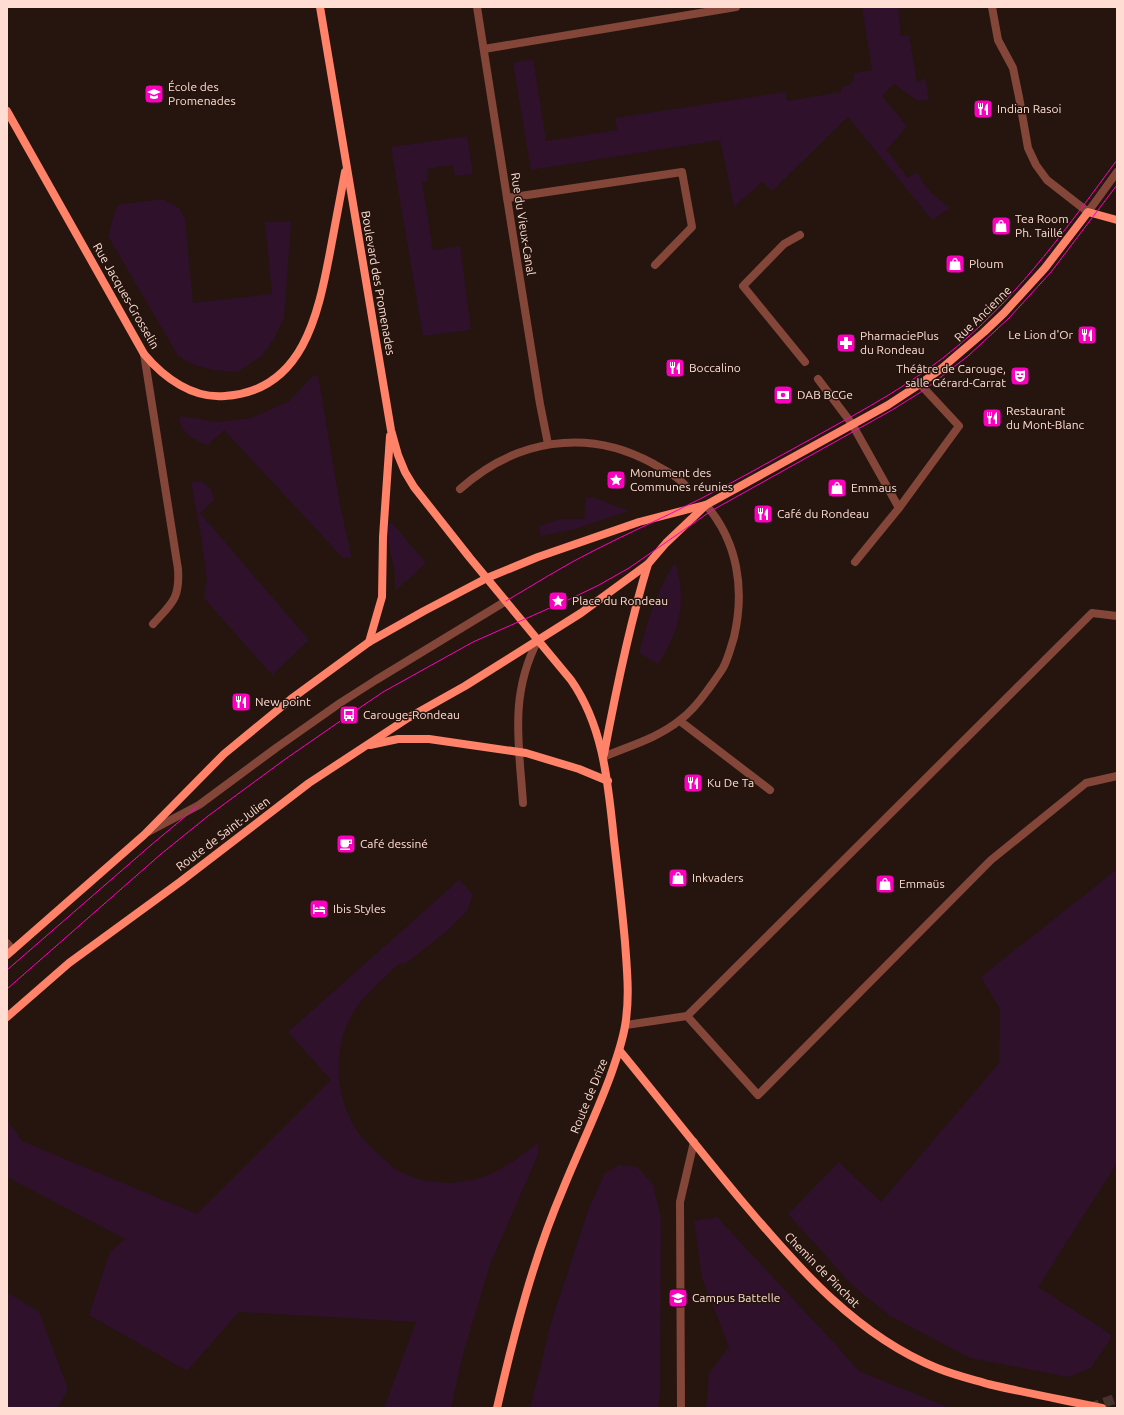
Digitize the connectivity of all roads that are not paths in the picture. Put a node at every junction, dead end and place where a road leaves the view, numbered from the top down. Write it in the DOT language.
graph roads {
  1 [pos="320,7"];
  2 [pos="477,7"];
  3 [pos="736,7"];
  4 [pos="992,7"];
  5 [pos="484,49"];
  6 [pos="7,111"];
  7 [pos="346,167"];
  8 [pos="1117,172"];
  9 [pos="507,198"];
  10 [pos="1088,212"];
  11 [pos="1117,220"];
  12 [pos="800,235"];
  13 [pos="655,265"];
  14 [pos="144,354"];
  15 [pos="805,362"];
  16 [pos="818,379"];
  17 [pos="920,384"];
  18 [pos="852,424"];
  19 [pos="391,430"];
  20 [pos="548,444"];
  21 [pos="685,484"];
  22 [pos="460,489"];
  23 [pos="706,505"];
  24 [pos="899,508"];
  25 [pos="855,562"];
  26 [pos="648,564"];
  27 [pos="487,578"];
  28 [pos="506,601"];
  29 [pos="1117,616"];
  30 [pos="153,624"];
  31 [pos="538,640"];
  32 [pos="369,642"];
  33 [pos="680,721"];
  34 [pos="366,746"];
  35 [pos="519,752"];
  36 [pos="603,757"];
  37 [pos="1117,776"];
  38 [pos="608,781"];
  39 [pos="770,790"];
  40 [pos="523,803"];
  41 [pos="144,835"];
  42 [pos="7,943"];
  43 [pos="10,952"];
  44 [pos="687,1016"];
  45 [pos="7,1017"];
  46 [pos="626,1025"];
  47 [pos="620,1051"];
  48 [pos="694,1142"];
  49 [pos="497,1408"];
  50 [pos="681,1408"];
  51 [pos="1102,1408"];
  1 -- 7 [label="main road, Boulevard des Promenades"];
  2 -- 5 [label="street, Rue du Vieux-Canal"];
  3 -- 5 [label="street"];
  4 -- 10 [label="street"];
  5 -- 9 [label="street, Rue du Vieux-Canal"];
  6 -- 14 [label="main road, Rue Jacques-Grosselin"];
  7 -- 14 [label="main road, Rue Jacques-Grosselin"];
  7 -- 19 [label="main road, Boulevard des Promenades"];
  8 -- 10 [label="street, Rue Ancienne"];
  9 -- 13 [label="street"];
  9 -- 20 [label="street, Rue du Vieux-Canal"];
  10 -- 11 [label="main road"];
  10 -- 17 [label="main road, Rue Ancienne"];
  12 -- 15 [label="street"];
  14 -- 30 [label="street"];
  16 -- 18 [label="street"];
  17 -- 18 [label="main road, Rue Ancienne"];
  17 -- 24 [label="street"];
  18 -- 23 [label="main road, Rue Ancienne"];
  18 -- 24 [label="street"];
  19 -- 27 [label="main road, Boulevard des Promenades"];
  19 -- 32 [label="main road"];
  20 -- 21 [label="street"];
  20 -- 22 [label="street"];
  23 -- 26 [label="main road"];
  23 -- 27 [label="main road"];
  23 -- 33 [label="street"];
  24 -- 25 [label="street"];
  26 -- 31 [label="main road"];
  26 -- 36 [label="main road"];
  27 -- 28 [label="main road"];
  27 -- 32 [label="main road"];
  28 -- 31 [label="main road"];
  28 -- 41 [label="street"];
  29 -- 44 [label="street"];
  31 -- 34 [label="main road, Route de Saint-Julien"];
  31 -- 35 [label="street"];
  31 -- 36 [label="main road"];
  32 -- 41 [label="main road"];
  33 -- 36 [label="street"];
  33 -- 39 [label="street"];
  34 -- 35 [label="main road"];
  34 -- 45 [label="main road, Route de Saint-Julien"];
  35 -- 38 [label="main road"];
  35 -- 40 [label="street"];
  36 -- 38 [label="main road"];
  37 -- 44 [label="street"];
  38 -- 46 [label="main road, Route de Drize"];
  41 -- 43 [label="main road"];
  42 -- 43 [label="street"];
  44 -- 46 [label="street"];
  46 -- 47 [label="main road, Route de Drize"];
  47 -- 48 [label="main road, Chemin de Pinchat"];
  47 -- 49 [label="main road, Route de Drize"];
  48 -- 50 [label="street"];
  48 -- 51 [label="main road, Chemin de Pinchat"];
}
